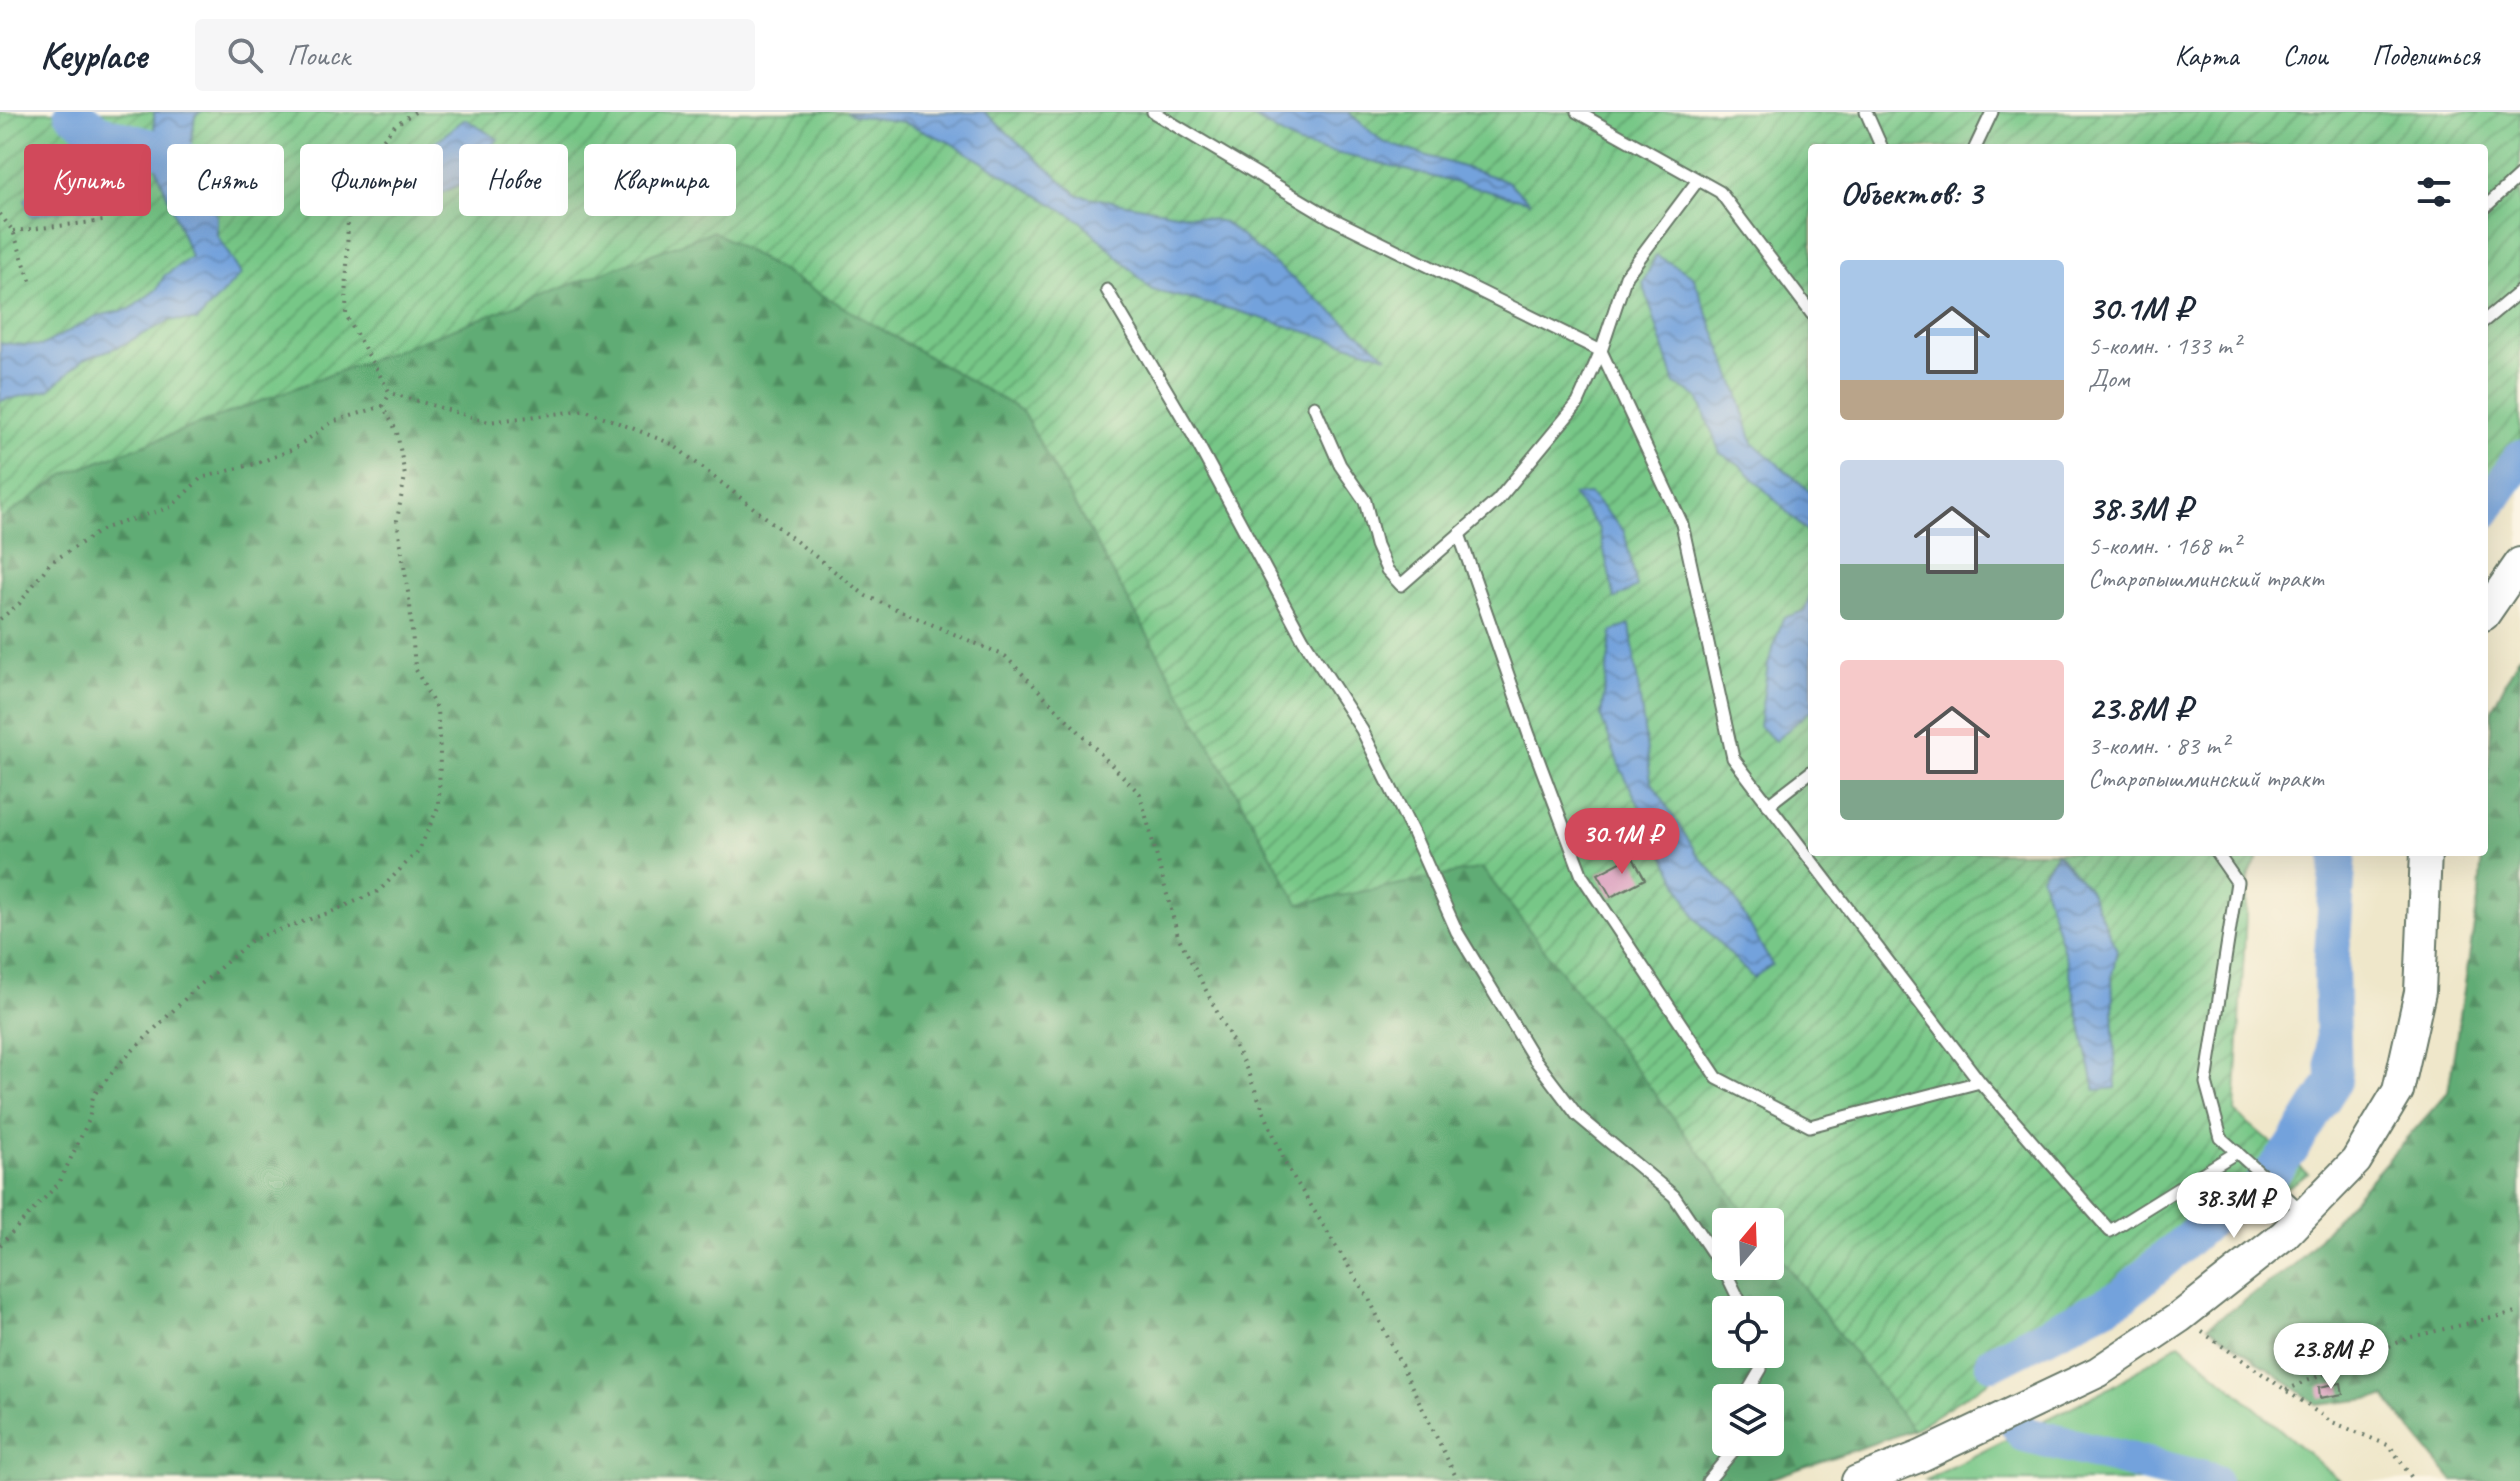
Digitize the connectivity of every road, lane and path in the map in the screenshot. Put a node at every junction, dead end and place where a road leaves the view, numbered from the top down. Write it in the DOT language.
graph roads {
  1 [pos="415,112"];
  2 [pos="1153,112"];
  3 [pos="1577,112"];
  4 [pos="1866,112"];
  5 [pos="1992,112"];
  6 [pos="1880,144"];
  7 [pos="1977,144"];
  8 [pos="2520,175"];
  9 [pos="1698,180"];
  10 [pos="2488,204"];
  11 [pos="0,214"];
  12 [pos="103,221"];
  13 [pos="13,231"];
  14 [pos="32,286"];
  15 [pos="1107,290"];
  16 [pos="2520,291"];
  17 [pos="1808,309"];
  18 [pos="2488,318"];
  19 [pos="1601,351"];
  20 [pos="390,393"];
  21 [pos="383,406"];
  22 [pos="1314,406"];
  23 [pos="1459,534"];
  24 [pos="2520,563"];
  25 [pos="2488,609"];
  26 [pos="0,619"];
  27 [pos="1808,774"];
  28 [pos="1768,805"];
  29 [pos="2219,856"];
  30 [pos="2426,856"];
  31 [pos="1980,1082"];
  32 [pos="2237,1152"];
  33 [pos="2304,1213"];
  34 [pos="0,1245"];
  35 [pos="1737,1296"];
  36 [pos="2520,1311"];
  37 [pos="2180,1317"];
  38 [pos="2286,1390"];
  39 [pos="1729,1456"];
  40 [pos="1458,1481"];
  41 [pos="1708,1481"];
  42 [pos="1857,1481"];
  43 [pos="2414,1481"];
  1 -- 20 [label="path"];
  2 -- 19 [label="lane"];
  3 -- 9 [label="lane"];
  4 -- 6 [label="lane"];
  5 -- 7 [label="lane"];
  8 -- 10 [label="lane"];
  9 -- 17 [label="lane"];
  9 -- 19 [label="lane"];
  11 -- 13 [label="path"];
  12 -- 13 [label="path"];
  13 -- 14 [label="path"];
  15 -- 35 [label="lane"];
  16 -- 18 [label="lane"];
  19 -- 23 [label="lane"];
  19 -- 28 [label="lane"];
  20 -- 21 [label="path"];
  20 -- 40 [label="path"];
  21 -- 26 [label="path"];
  21 -- 34 [label="path"];
  22 -- 23 [label="lane"];
  23 -- 31 [label="lane"];
  24 -- 25 [label="street"];
  27 -- 28 [label="lane"];
  28 -- 31 [label="lane"];
  29 -- 32 [label="lane"];
  30 -- 33 [label="street"];
  31 -- 32 [label="lane"];
  32 -- 33 [label="lane"];
  33 -- 37 [label="street"];
  36 -- 38 [label="path"];
  37 -- 38 [label="path"];
  37 -- 42 [label="street"];
  38 -- 43 [label="path"];
  39 -- 41 [label="lane"];
}
